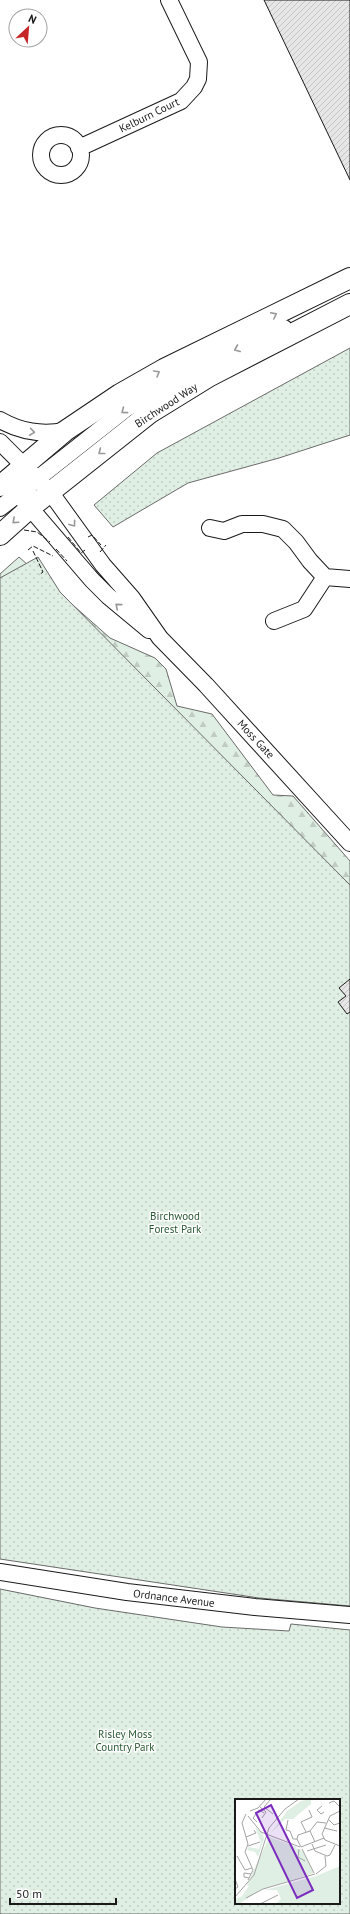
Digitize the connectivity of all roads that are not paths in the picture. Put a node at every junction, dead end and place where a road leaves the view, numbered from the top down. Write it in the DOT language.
graph roads {
  1 [pos="169,0"];
  2 [pos="80,148"];
  3 [pos="350,278"];
  4 [pos="350,300"];
  5 [pos="350,304"];
  6 [pos="0,420"];
  7 [pos="65,431"];
  8 [pos="0,442"];
  9 [pos="24,465"];
  10 [pos="44,486"];
  11 [pos="11,488"];
  12 [pos="0,508"];
  13 [pos="210,528"];
  14 [pos="0,535"];
  15 [pos="325,577"];
  16 [pos="350,579"];
  17 [pos="274,621"];
  18 [pos="160,638"];
  19 [pos="350,843"];
  20 [pos="0,1572"];
  21 [pos="350,1615"];
  1 -- 2 [label="street, Kelburn Court"];
  7 -- 3 [label="main road, Birchwood Way, one-way"];
  4 -- 10 [label="street, one-way"];
  5 -- 10 [label="main road, Birchwood Way, one-way"];
  6 -- 7 [label="street, one-way"];
  7 -- 9 [label="main road, Birchwood Way"];
  8 -- 9 [label="street, Moss Gate"];
  9 -- 10 [label="street, Moss Gate"];
  9 -- 11 [label="main road, Birchwood Way"];
  10 -- 11 [label="main road, Birchwood Way"];
  10 -- 11 [label="street"];
  10 -- 18 [label="street, Moss Gate, one-way"];
  11 -- 12 [label="street"];
  11 -- 14 [label="main road, Birchwood Way, one-way"];
  18 -- 11 [label="street, Moss Gate, one-way"];
  13 -- 15 [label="street"];
  15 -- 16 [label="street"];
  15 -- 17 [label="street"];
  18 -- 19 [label="street, Moss Gate"];
  20 -- 21 [label="street, Ordnance Avenue"];
}
